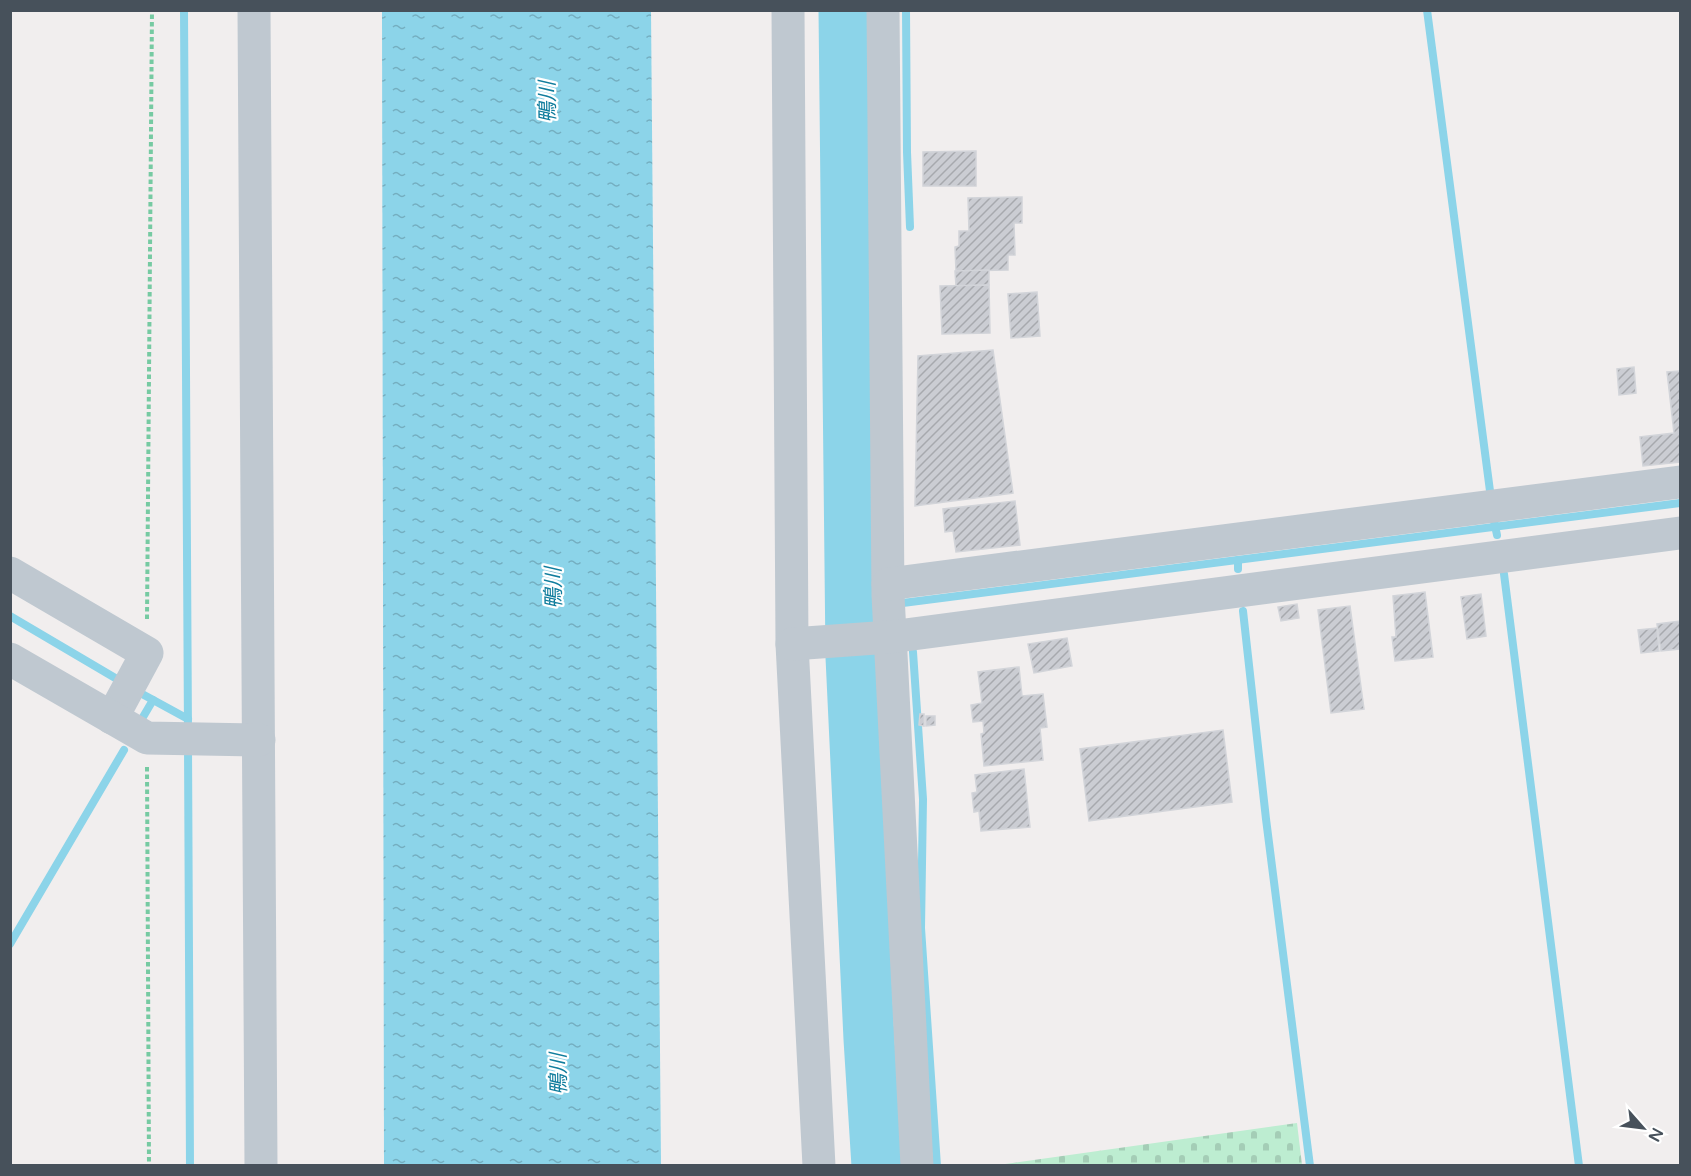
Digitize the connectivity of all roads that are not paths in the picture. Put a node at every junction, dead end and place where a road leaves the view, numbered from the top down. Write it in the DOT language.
graph roads {
  1 [pos="254,10"];
  2 [pos="788,10"];
  3 [pos="883,10"];
  4 [pos="1680,482"];
  5 [pos="1680,533"];
  6 [pos="10,573"];
  7 [pos="884,614"];
  8 [pos="792,644"];
  9 [pos="10,659"];
  10 [pos="130,685"];
  11 [pos="249,740"];
  12 [pos="261,1166"];
  13 [pos="819,1166"];
  14 [pos="917,1166"];
  1 -- 11 [label="street"];
  2 -- 8 [label="street"];
  3 -- 7 [label="street"];
  4 -- 7 [label="street"];
  5 -- 7 [label="street"];
  6 -- 10 [label="street"];
  7 -- 8 [label="street"];
  7 -- 14 [label="street"];
  8 -- 13 [label="street"];
  9 -- 10 [label="street"];
  10 -- 11 [label="street"];
  11 -- 12 [label="street"];
}
